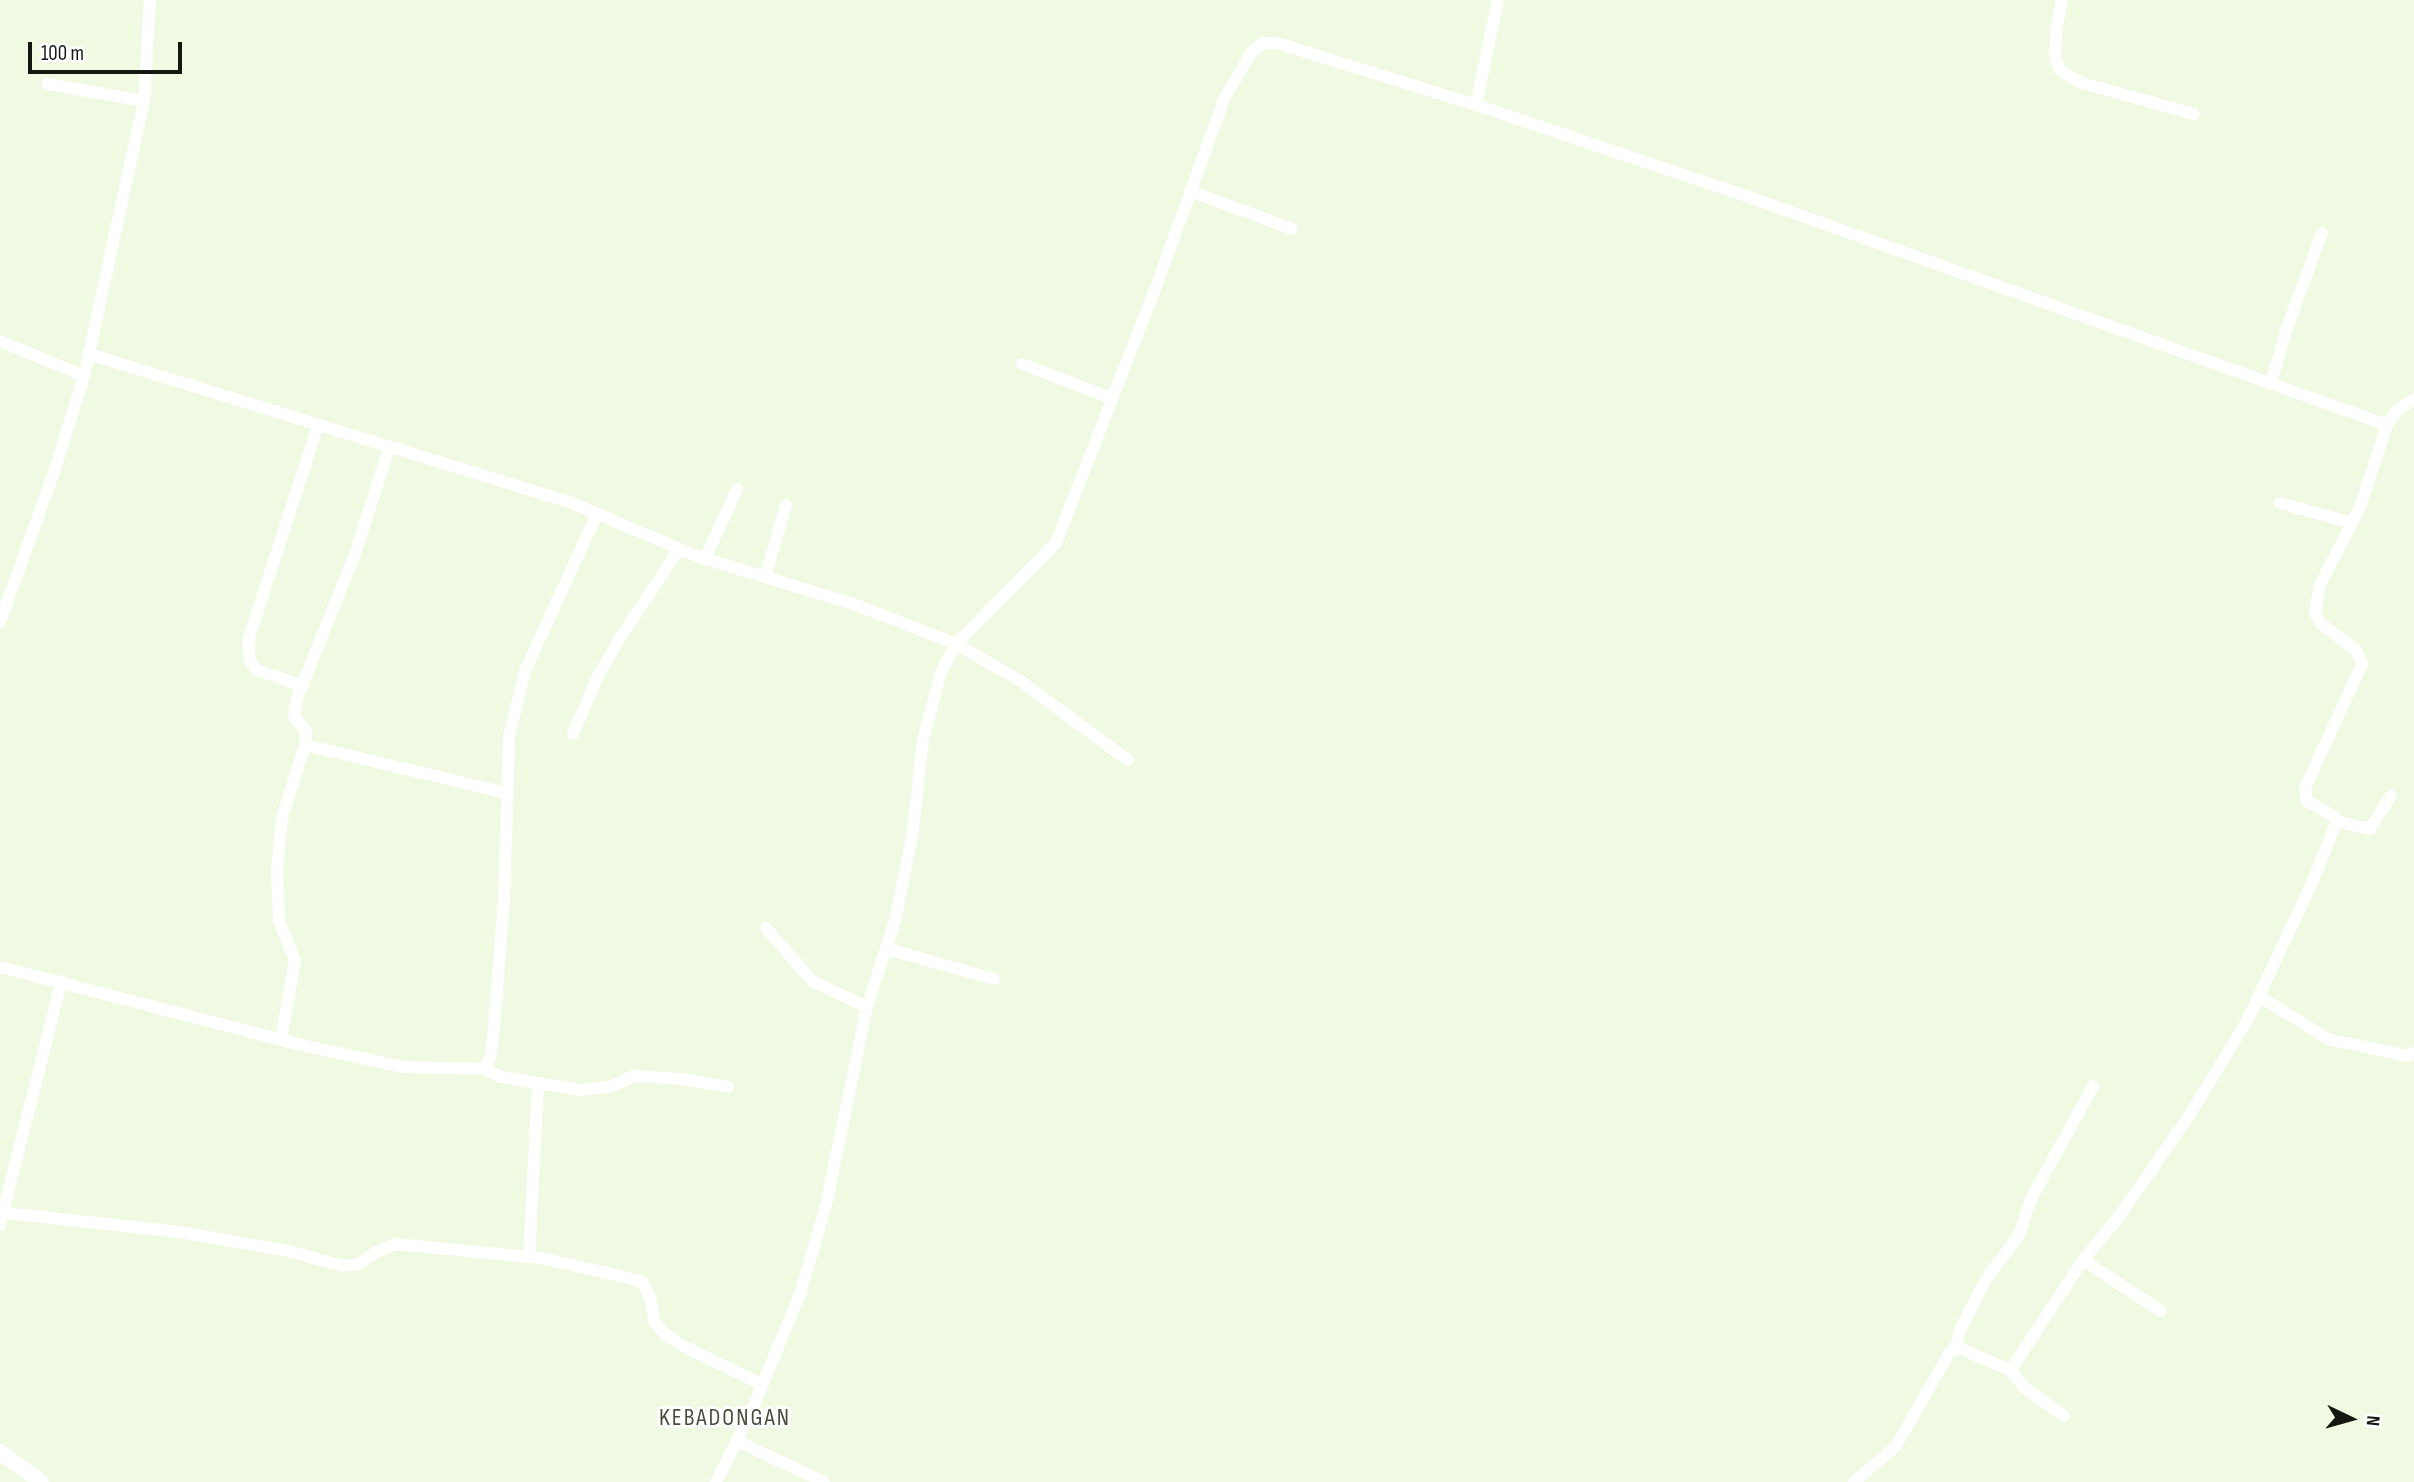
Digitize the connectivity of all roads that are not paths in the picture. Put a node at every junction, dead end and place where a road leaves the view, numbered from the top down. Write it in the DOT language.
graph roads {
  1 [pos="150,0"];
  2 [pos="1498,0"];
  3 [pos="2062,0"];
  4 [pos="47,84"];
  5 [pos="144,101"];
  6 [pos="1476,105"];
  7 [pos="2193,114"];
  8 [pos="1190,191"];
  9 [pos="1293,229"];
  10 [pos="2322,233"];
  11 [pos="0,341"];
  12 [pos="89,354"];
  13 [pos="1022,364"];
  14 [pos="84,376"];
  15 [pos="2271,383"];
  16 [pos="1111,398"];
  17 [pos="2414,399"];
  18 [pos="318,425"];
  19 [pos="2387,425"];
  20 [pos="388,448"];
  21 [pos="737,489"];
  22 [pos="2280,503"];
  23 [pos="786,505"];
  24 [pos="597,514"];
  25 [pos="2352,523"];
  26 [pos="680,549"];
  27 [pos="705,559"];
  28 [pos="765,577"];
  29 [pos="0,622"];
  30 [pos="956,644"];
  31 [pos="303,686"];
  32 [pos="573,734"];
  33 [pos="305,745"];
  34 [pos="1128,760"];
  35 [pos="507,793"];
  36 [pos="2391,796"];
  37 [pos="2337,821"];
  38 [pos="766,928"];
  39 [pos="888,949"];
  40 [pos="0,967"];
  41 [pos="994,979"];
  42 [pos="61,982"];
  43 [pos="2259,996"];
  44 [pos="867,1007"];
  45 [pos="281,1039"];
  46 [pos="2414,1053"];
  47 [pos="484,1069"];
  48 [pos="538,1084"];
  49 [pos="2093,1086"];
  50 [pos="728,1087"];
  51 [pos="2,1219"];
  52 [pos="529,1257"];
  53 [pos="2084,1261"];
  54 [pos="2161,1311"];
  55 [pos="1955,1349"];
  56 [pos="2009,1369"];
  57 [pos="763,1385"];
  58 [pos="2064,1416"];
  59 [pos="737,1441"];
  60 [pos="0,1452"];
  61 [pos="41,1482"];
  62 [pos="716,1482"];
  63 [pos="824,1482"];
  64 [pos="1854,1482"];
  1 -- 5 [label="street"];
  2 -- 6 [label="street"];
  3 -- 7 [label="street"];
  4 -- 5 [label="street"];
  5 -- 12 [label="street"];
  6 -- 8 [label="street"];
  6 -- 15 [label="street"];
  8 -- 9 [label="street"];
  8 -- 16 [label="street"];
  10 -- 15 [label="street"];
  11 -- 14 [label="street"];
  12 -- 14 [label="street"];
  12 -- 18 [label="street"];
  13 -- 16 [label="street"];
  14 -- 29 [label="street"];
  15 -- 19 [label="street"];
  16 -- 30 [label="street"];
  17 -- 19 [label="street"];
  18 -- 20 [label="street"];
  18 -- 31 [label="street"];
  19 -- 25 [label="street"];
  20 -- 24 [label="street"];
  20 -- 31 [label="street"];
  21 -- 27 [label="street"];
  22 -- 25 [label="street"];
  23 -- 28 [label="street"];
  24 -- 26 [label="street"];
  24 -- 35 [label="street"];
  25 -- 37 [label="street"];
  26 -- 27 [label="street"];
  26 -- 32 [label="street"];
  27 -- 28 [label="street"];
  28 -- 30 [label="street"];
  30 -- 34 [label="street"];
  30 -- 39 [label="street"];
  31 -- 33 [label="street"];
  33 -- 35 [label="street"];
  33 -- 45 [label="street"];
  35 -- 47 [label="street"];
  36 -- 37 [label="street"];
  37 -- 43 [label="street"];
  38 -- 44 [label="street"];
  39 -- 41 [label="street"];
  39 -- 44 [label="street"];
  40 -- 42 [label="street"];
  42 -- 45 [label="street"];
  42 -- 51 [label="street"];
  43 -- 46 [label="street"];
  43 -- 53 [label="street"];
  44 -- 57 [label="street"];
  45 -- 47 [label="street"];
  47 -- 48 [label="street"];
  48 -- 50 [label="street"];
  48 -- 52 [label="street"];
  49 -- 55 [label="street"];
  51 -- 52 [label="street"];
  52 -- 57 [label="street"];
  53 -- 54 [label="street"];
  53 -- 56 [label="street"];
  55 -- 56 [label="street"];
  55 -- 64 [label="street"];
  56 -- 58 [label="street"];
  57 -- 59 [label="street"];
  59 -- 62 [label="street"];
  59 -- 63 [label="street"];
  60 -- 61 [label="main road"];
}
